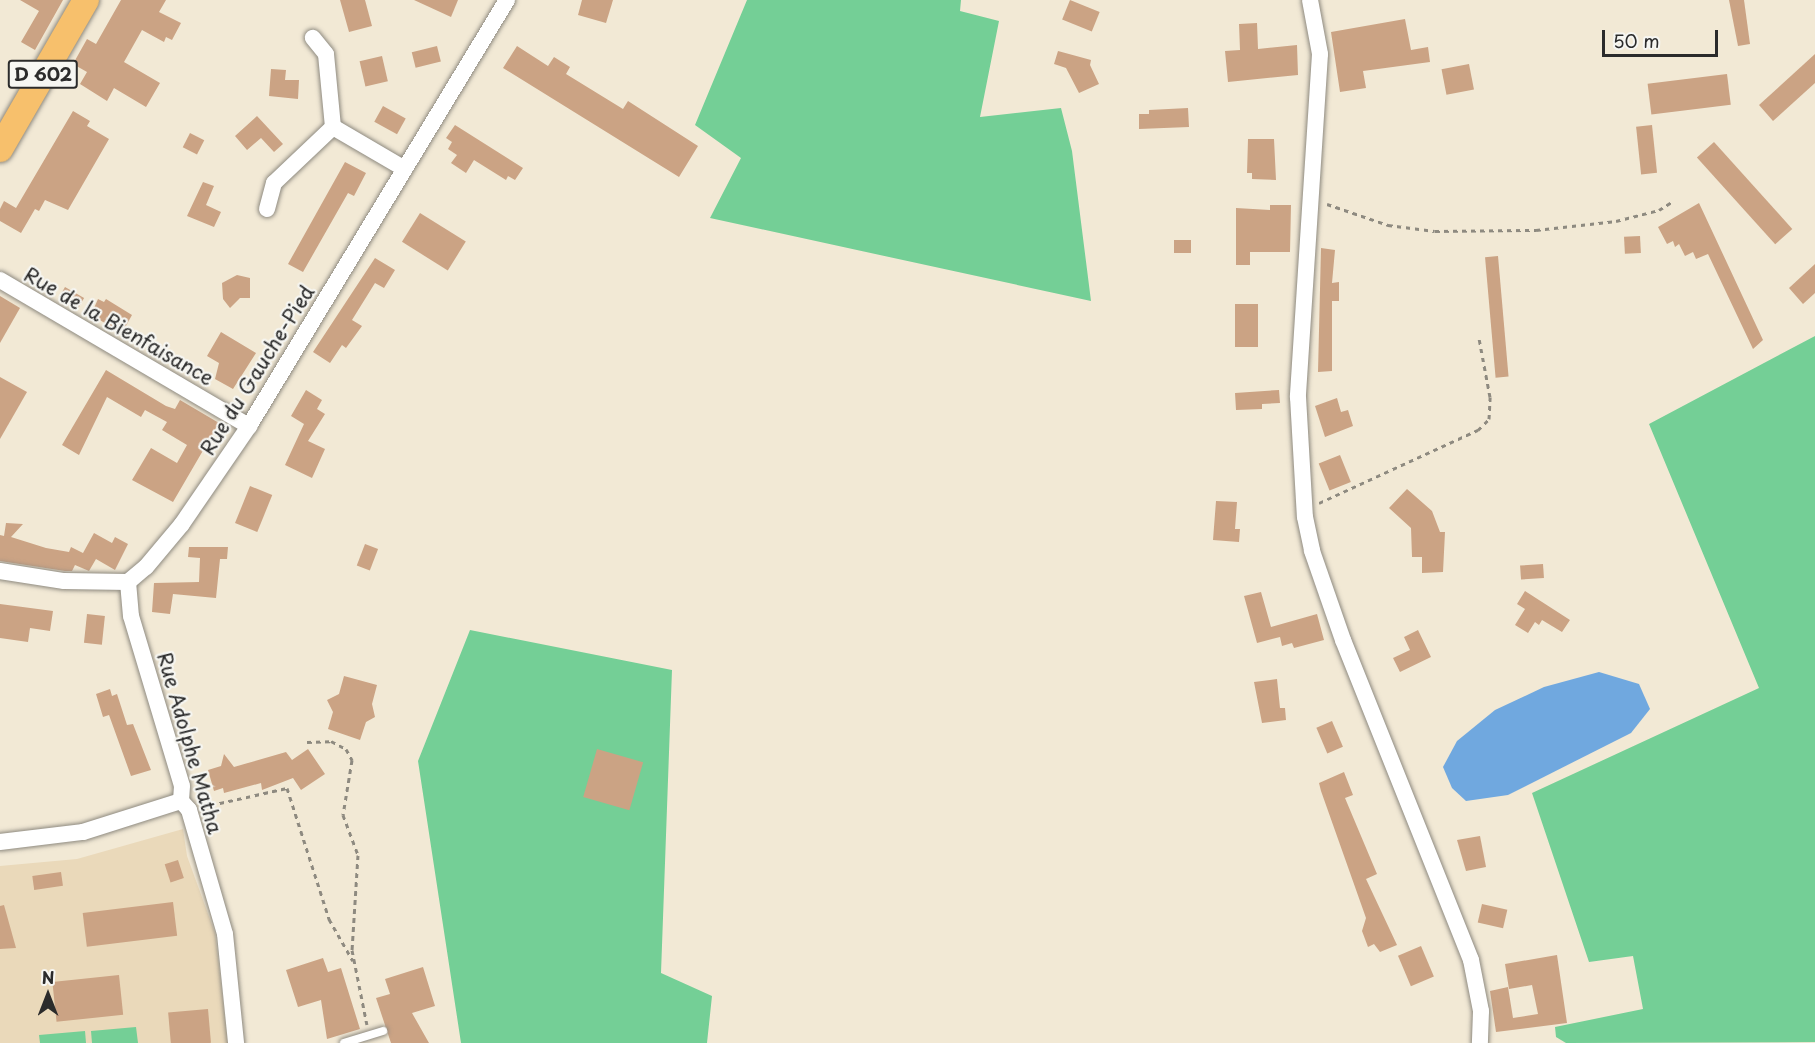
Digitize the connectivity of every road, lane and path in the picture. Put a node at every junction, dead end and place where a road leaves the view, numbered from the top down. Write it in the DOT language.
graph roads {
  1 [pos="86,0"];
  2 [pos="507,0"];
  3 [pos="1310,0"];
  4 [pos="313,38"];
  5 [pos="333,127"];
  6 [pos="0,149"];
  7 [pos="405,169"];
  8 [pos="1310,201"];
  9 [pos="1672,202"];
  10 [pos="267,209"];
  11 [pos="0,280"];
  12 [pos="1479,338"];
  13 [pos="249,426"];
  14 [pos="1304,510"];
  15 [pos="0,571"];
  16 [pos="128,582"];
  17 [pos="307,742"];
  18 [pos="185,805"];
  19 [pos="0,842"];
  20 [pos="353,962"];
  21 [pos="382,1031"];
  22 [pos="369,1035"];
  23 [pos="236,1043"];
  24 [pos="344,1043"];
  25 [pos="1480,1043"];
  1 -- 6 [label="main road, D 602"];
  2 -- 7 [label="street, Rue du Gauche-Pied"];
  3 -- 8 [label="street"];
  4 -- 5 [label="street"];
  5 -- 7 [label="street"];
  5 -- 10 [label="street"];
  7 -- 13 [label="street, Rue du Gauche-Pied"];
  8 -- 9 [label="path"];
  8 -- 14 [label="street"];
  11 -- 13 [label="street, Rue de la Bienfaisance"];
  12 -- 14 [label="path"];
  13 -- 16 [label="street, Rue du Gauche-Pied"];
  14 -- 25 [label="street"];
  15 -- 16 [label="street"];
  16 -- 18 [label="street, Rue Adolphe Matha"];
  17 -- 20 [label="path"];
  18 -- 19 [label="street"];
  18 -- 20 [label="path"];
  18 -- 23 [label="street, Rue Adolphe Matha"];
  20 -- 22 [label="path"];
  21 -- 22 [label="lane"];
  22 -- 24 [label="lane"];
}
